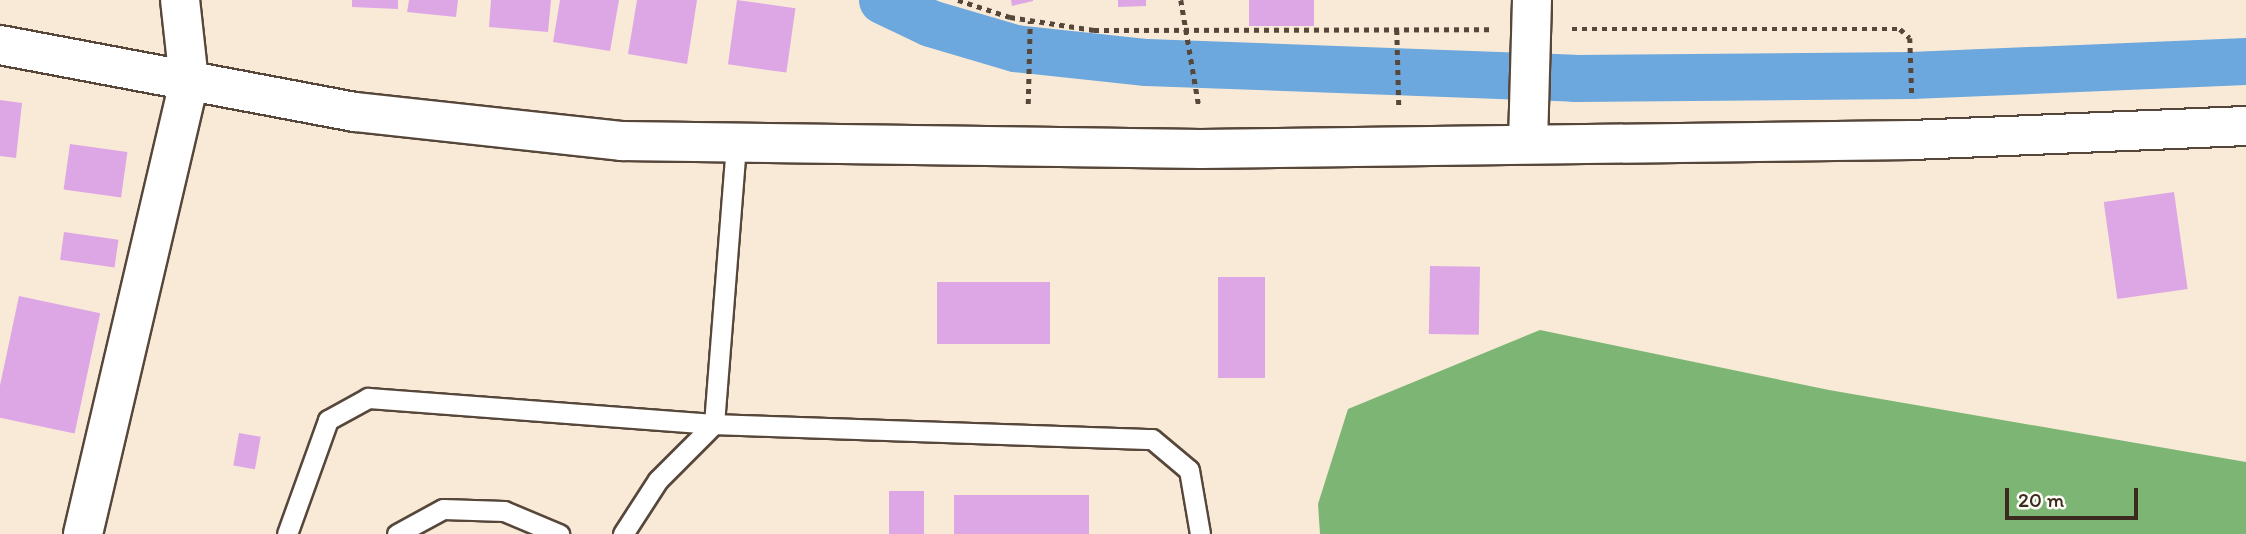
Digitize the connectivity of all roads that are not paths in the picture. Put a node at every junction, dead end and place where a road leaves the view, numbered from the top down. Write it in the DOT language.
graph roads {
  1 [pos="180,0"];
  2 [pos="1532,27"];
  3 [pos="0,45"];
  4 [pos="189,82"];
  5 [pos="2246,125"];
  6 [pos="1529,131"];
  7 [pos="736,144"];
  8 [pos="714,424"];
  9 [pos="83,534"];
  10 [pos="287,534"];
  11 [pos="397,534"];
  12 [pos="559,534"];
  13 [pos="623,534"];
  14 [pos="1200,534"];
  1 -- 4 [label="street"];
  2 -- 6 [label="street"];
  3 -- 4 [label="street"];
  4 -- 7 [label="street"];
  4 -- 9 [label="street"];
  5 -- 6 [label="street"];
  6 -- 7 [label="street"];
  7 -- 8 [label="lane"];
  8 -- 10 [label="lane"];
  8 -- 13 [label="lane"];
  8 -- 14 [label="lane"];
  11 -- 12 [label="lane"];
}
